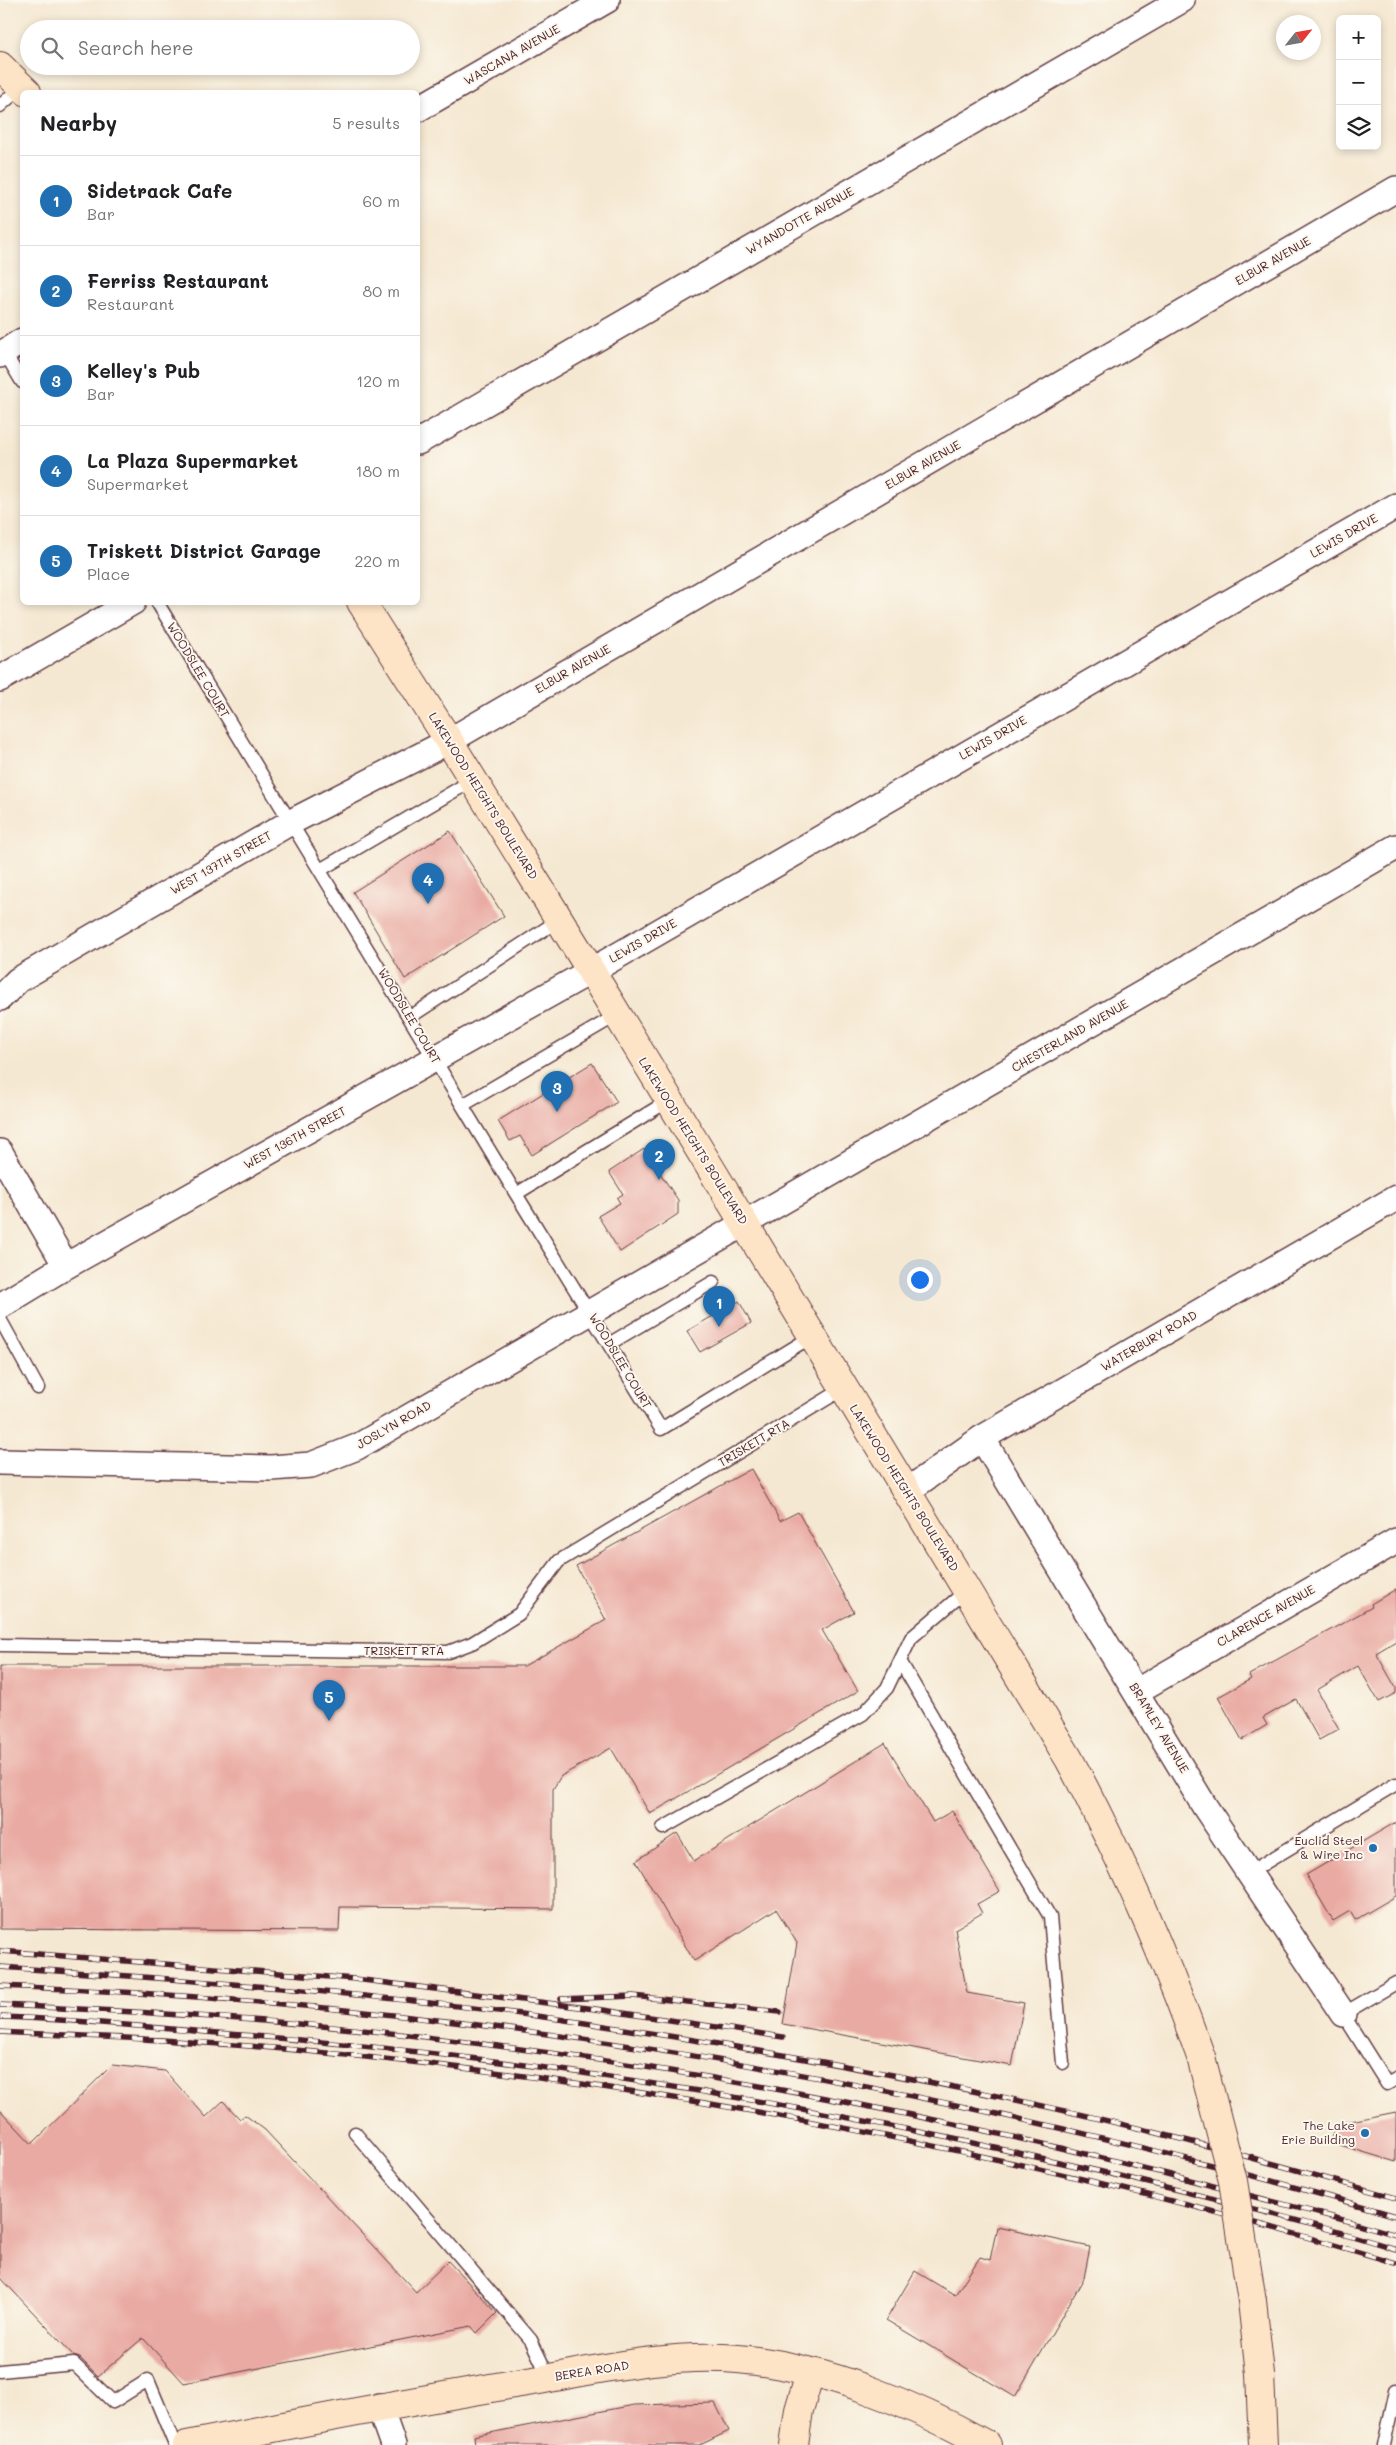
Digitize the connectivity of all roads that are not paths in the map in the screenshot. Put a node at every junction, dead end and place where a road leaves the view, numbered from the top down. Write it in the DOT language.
graph roads {
  1 [pos="607,0"];
  2 [pos="1182,0"];
  3 [pos="0,66"];
  4 [pos="24,90"];
  5 [pos="20,93"];
  6 [pos="0,106"];
  7 [pos="420,109"];
  8 [pos="1396,189"];
  9 [pos="7,348"];
  10 [pos="20,377"];
  11 [pos="420,441"];
  12 [pos="1396,506"];
  13 [pos="128,605"];
  14 [pos="159,605"];
  15 [pos="363,605"];
  16 [pos="0,679"];
  17 [pos="449,740"];
  18 [pos="474,780"];
  19 [pos="291,822"];
  20 [pos="1396,847"];
  21 [pos="320,870"];
  22 [pos="559,920"];
  23 [pos="591,971"];
  24 [pos="0,998"];
  25 [pos="616,1015"];
  26 [pos="410,1017"];
  27 [pos="435,1059"];
  28 [pos="668,1101"];
  29 [pos="463,1105"];
  30 [pos="0,1152"];
  31 [pos="516,1194"];
  32 [pos="1396,1198"];
  33 [pos="744,1224"];
  34 [pos="66,1266"];
  35 [pos="713,1282"];
  36 [pos="0,1306"];
  37 [pos="590,1312"];
  38 [pos="0,1319"];
  39 [pos="811,1337"];
  40 [pos="609,1344"];
  41 [pos="38,1388"];
  42 [pos="843,1389"];
  43 [pos="982,1438"];
  44 [pos="0,1462"];
  45 [pos="907,1491"];
  46 [pos="1396,1541"];
  47 [pos="966,1590"];
  48 [pos="0,1645"];
  49 [pos="900,1661"];
  50 [pos="1137,1691"];
  51 [pos="1396,1784"];
  52 [pos="663,1828"];
  53 [pos="1250,1872"];
  54 [pos="1396,1983"];
  55 [pos="1344,2014"];
  56 [pos="1063,2063"];
  57 [pos="1396,2079"];
  58 [pos="355,2133"];
  59 [pos="0,2371"];
  60 [pos="810,2373"];
  61 [pos="549,2378"];
  62 [pos="1396,2390"];
  63 [pos="378,2406"];
  64 [pos="175,2445"];
  65 [pos="187,2445"];
  66 [pos="393,2445"];
  67 [pos="794,2445"];
  68 [pos="987,2445"];
  69 [pos="1263,2445"];
  70 [pos="1384,2445"];
  1 -- 7 [label="street, WASCANA AVENUE"];
  2 -- 11 [label="street, WYANDOTTE AVENUE"];
  3 -- 4 [label="main road"];
  5 -- 6 [label="lane"];
  8 -- 17 [label="street, ELBUR AVENUE"];
  9 -- 10 [label="lane"];
  12 -- 23 [label="street, LEWIS DRIVE"];
  13 -- 16 [label="street"];
  14 -- 19 [label="lane, WOODSLEE COURT"];
  15 -- 17 [label="main road, LAKEWOOD HEIGHTS BOULEVARD"];
  17 -- 18 [label="main road, LAKEWOOD HEIGHTS BOULEVARD"];
  17 -- 19 [label="street, WEST 137TH STREET"];
  18 -- 21 [label="lane"];
  18 -- 22 [label="main road, LAKEWOOD HEIGHTS BOULEVARD"];
  19 -- 21 [label="lane, WOODSLEE COURT"];
  19 -- 24 [label="street, WEST 137TH STREET"];
  20 -- 33 [label="street, CHESTERLAND AVENUE"];
  21 -- 26 [label="lane, WOODSLEE COURT"];
  22 -- 23 [label="main road, LAKEWOOD HEIGHTS BOULEVARD"];
  22 -- 26 [label="lane"];
  23 -- 25 [label="main road, LAKEWOOD HEIGHTS BOULEVARD"];
  23 -- 27 [label="street, WEST 136TH STREET"];
  25 -- 28 [label="main road, LAKEWOOD HEIGHTS BOULEVARD"];
  25 -- 29 [label="lane"];
  26 -- 27 [label="lane, WOODSLEE COURT"];
  27 -- 29 [label="lane, WOODSLEE COURT"];
  27 -- 34 [label="street, WEST 136TH STREET"];
  28 -- 31 [label="lane"];
  28 -- 33 [label="main road, LAKEWOOD HEIGHTS BOULEVARD"];
  29 -- 31 [label="lane, WOODSLEE COURT"];
  30 -- 34 [label="street"];
  31 -- 37 [label="lane, WOODSLEE COURT"];
  32 -- 43 [label="street, WATERBURY ROAD"];
  33 -- 37 [label="street, JOSLYN ROAD"];
  33 -- 39 [label="main road, LAKEWOOD HEIGHTS BOULEVARD"];
  34 -- 36 [label="street, WEST 136TH STREET"];
  35 -- 40 [label="lane"];
  37 -- 40 [label="lane, WOODSLEE COURT"];
  37 -- 44 [label="street, JOSLYN ROAD"];
  38 -- 41 [label="lane"];
  39 -- 40 [label="lane, WOODSLEE COURT"];
  39 -- 42 [label="main road, LAKEWOOD HEIGHTS BOULEVARD"];
  42 -- 45 [label="main road, LAKEWOOD HEIGHTS BOULEVARD"];
  42 -- 48 [label="lane, TRISKETT RTA"];
  43 -- 45 [label="street, WATERBURY ROAD"];
  43 -- 50 [label="street, BRAMLEY AVENUE"];
  45 -- 47 [label="main road, LAKEWOOD HEIGHTS BOULEVARD"];
  46 -- 50 [label="street, CLARENCE AVENUE"];
  47 -- 49 [label="lane"];
  47 -- 69 [label="main road, LAKEWOOD HEIGHTS BOULEVARD, bridge"];
  49 -- 52 [label="lane"];
  49 -- 56 [label="lane"];
  50 -- 53 [label="street, BRAMLEY AVENUE"];
  51 -- 53 [label="lane"];
  53 -- 55 [label="street, BRAMLEY AVENUE"];
  54 -- 55 [label="lane"];
  55 -- 57 [label="lane"];
  58 -- 61 [label="lane"];
  59 -- 64 [label="lane"];
  60 -- 61 [label="main road, BEREA ROAD"];
  60 -- 67 [label="main road"];
  60 -- 68 [label="main road, BEREA ROAD"];
  61 -- 63 [label="main road, BEREA ROAD"];
  62 -- 70 [label="lane"];
  63 -- 65 [label="main road, BEREA ROAD"];
  63 -- 66 [label="street"];
}
